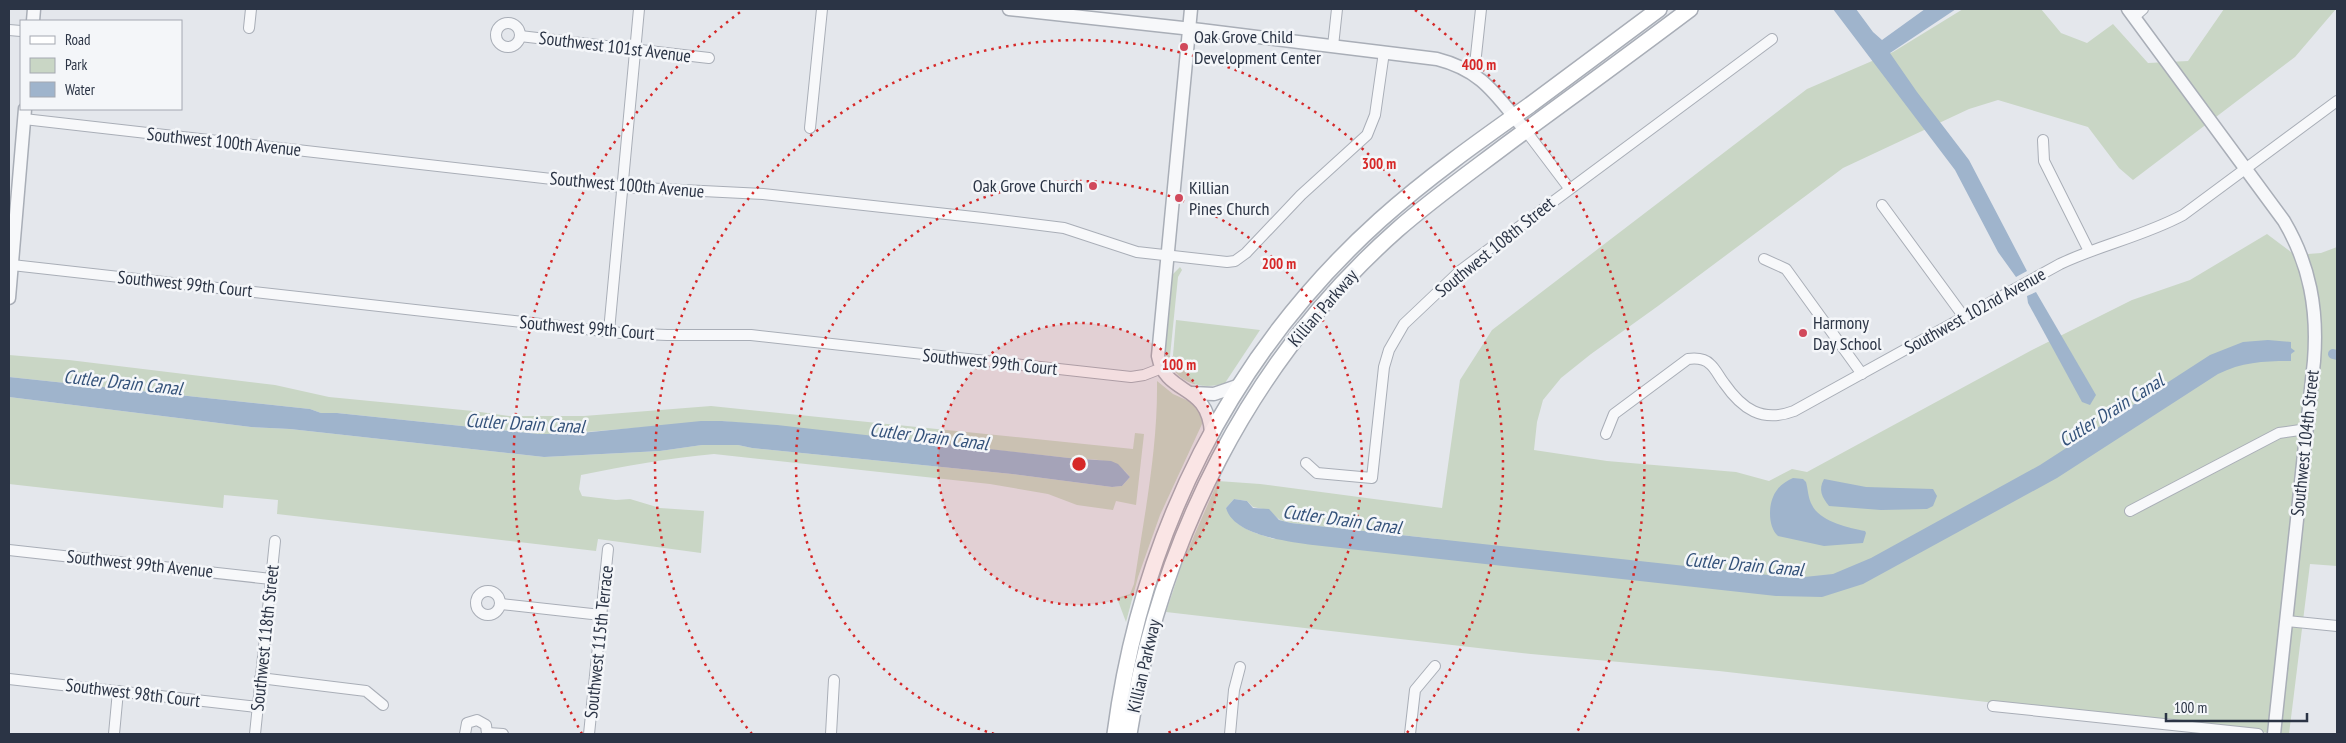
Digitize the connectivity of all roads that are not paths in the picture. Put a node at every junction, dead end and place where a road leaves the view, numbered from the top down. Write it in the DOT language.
graph roads {
  1 [pos="251,9"];
  2 [pos="639,9"];
  3 [pos="822,9"];
  4 [pos="1010,9"];
  5 [pos="1191,9"];
  6 [pos="1337,9"];
  7 [pos="1481,9"];
  8 [pos="1659,9"];
  9 [pos="1690,9"];
  10 [pos="2135,11"];
  11 [pos="249,28"];
  12 [pos="1189,28"];
  13 [pos="520,36"];
  14 [pos="1772,39"];
  15 [pos="1333,46"];
  16 [pos="635,49"];
  17 [pos="1384,52"];
  18 [pos="709,58"];
  19 [pos="1474,74"];
  20 [pos="2337,101"];
  21 [pos="24,114"];
  22 [pos="1513,116"];
  23 [pos="810,128"];
  24 [pos="1526,131"];
  25 [pos="2043,140"];
  26 [pos="2246,169"];
  27 [pos="622,187"];
  28 [pos="1569,188"];
  29 [pos="13,192"];
  30 [pos="1882,204"];
  31 [pos="2089,251"];
  32 [pos="1166,256"];
  33 [pos="1764,259"];
  34 [pos="12,265"];
  35 [pos="9,298"];
  36 [pos="1964,317"];
  37 [pos="609,331"];
  38 [pos="1162,368"];
  39 [pos="1862,374"];
  40 [pos="1240,385"];
  41 [pos="1192,393"];
  42 [pos="2307,429"];
  43 [pos="1211,433"];
  44 [pos="1606,434"];
  45 [pos="1306,463"];
  46 [pos="2130,511"];
  47 [pos="275,542"];
  48 [pos="608,549"];
  49 [pos="9,550"];
  50 [pos="271,579"];
  51 [pos="501,604"];
  52 [pos="601,616"];
  53 [pos="2287,621"];
  54 [pos="2337,626"];
  55 [pos="1435,666"];
  56 [pos="1240,667"];
  57 [pos="260,678"];
  58 [pos="9,679"];
  59 [pos="834,680"];
  60 [pos="118,691"];
  61 [pos="383,705"];
  62 [pos="1993,706"];
  63 [pos="258,708"];
  64 [pos="487,733"];
  65 [pos="114,734"];
  66 [pos="255,734"];
  67 [pos="464,734"];
  68 [pos="503,734"];
  69 [pos="590,734"];
  70 [pos="831,734"];
  71 [pos="1114,734"];
  72 [pos="1129,734"];
  73 [pos="1230,734"];
  74 [pos="1410,734"];
  75 [pos="2258,734"];
  76 [pos="2274,734"];
  1 -- 11 [label="street"];
  2 -- 16 [label="street"];
  3 -- 23 [label="street"];
  4 -- 12 [label="street"];
  5 -- 12 [label="street"];
  6 -- 15 [label="street"];
  7 -- 19 [label="street"];
  8 -- 22 [label="main road, Killian Parkway"];
  9 -- 24 [label="main road, Killian Parkway"];
  10 -- 26 [label="street, Southwest 104th Street"];
  12 -- 15 [label="street"];
  12 -- 32 [label="street"];
  13 -- 16 [label="street, Southwest 101st Avenue"];
  14 -- 28 [label="street, Southwest 108th Street"];
  15 -- 17 [label="street"];
  16 -- 18 [label="street, Southwest 101st Avenue"];
  16 -- 27 [label="street"];
  17 -- 19 [label="street"];
  17 -- 32 [label="street, Southwest 100th Avenue"];
  19 -- 22 [label="street"];
  20 -- 26 [label="street, Southwest 102nd Avenue"];
  21 -- 27 [label="street, Southwest 100th Avenue"];
  21 -- 29 [label="street"];
  22 -- 24 [label="street"];
  22 -- 40 [label="main road, Killian Parkway"];
  24 -- 28 [label="street"];
  24 -- 72 [label="main road, Killian Parkway"];
  25 -- 31 [label="street"];
  26 -- 31 [label="street, Southwest 102nd Avenue"];
  26 -- 42 [label="street, Southwest 104th Street"];
  27 -- 32 [label="street, Southwest 100th Avenue"];
  27 -- 37 [label="street"];
  28 -- 45 [label="street, Southwest 108th Street"];
  29 -- 34 [label="street"];
  30 -- 36 [label="street"];
  31 -- 36 [label="street, Southwest 102nd Avenue"];
  32 -- 38 [label="street"];
  33 -- 39 [label="street"];
  34 -- 35 [label="street"];
  34 -- 37 [label="street, Southwest 99th Court"];
  36 -- 39 [label="street, Southwest 102nd Avenue"];
  37 -- 38 [label="street, Southwest 99th Court"];
  38 -- 41 [label="street"];
  39 -- 44 [label="street, Southwest 102nd Avenue"];
  40 -- 41 [label="street"];
  40 -- 43 [label="main road, Killian Parkway"];
  41 -- 43 [label="street"];
  42 -- 46 [label="street"];
  42 -- 53 [label="street, Southwest 104th Street"];
  43 -- 71 [label="main road, Killian Parkway"];
  47 -- 50 [label="street, Southwest 118th Street"];
  48 -- 52 [label="street, Southwest 115th Terrace"];
  49 -- 50 [label="street, Southwest 99th Avenue"];
  50 -- 57 [label="street, Southwest 118th Street"];
  51 -- 52 [label="street"];
  52 -- 69 [label="street, Southwest 115th Terrace"];
  53 -- 54 [label="street"];
  53 -- 76 [label="street, Southwest 104th Street"];
  55 -- 74 [label="street"];
  56 -- 73 [label="street"];
  57 -- 61 [label="street"];
  57 -- 63 [label="street, Southwest 118th Street"];
  58 -- 60 [label="street, Southwest 98th Court"];
  59 -- 70 [label="street"];
  60 -- 63 [label="street, Southwest 98th Court"];
  60 -- 65 [label="street"];
  62 -- 75 [label="street"];
  63 -- 66 [label="street, Southwest 118th Street"];
  64 -- 67 [label="street"];
  64 -- 68 [label="street"];
}
